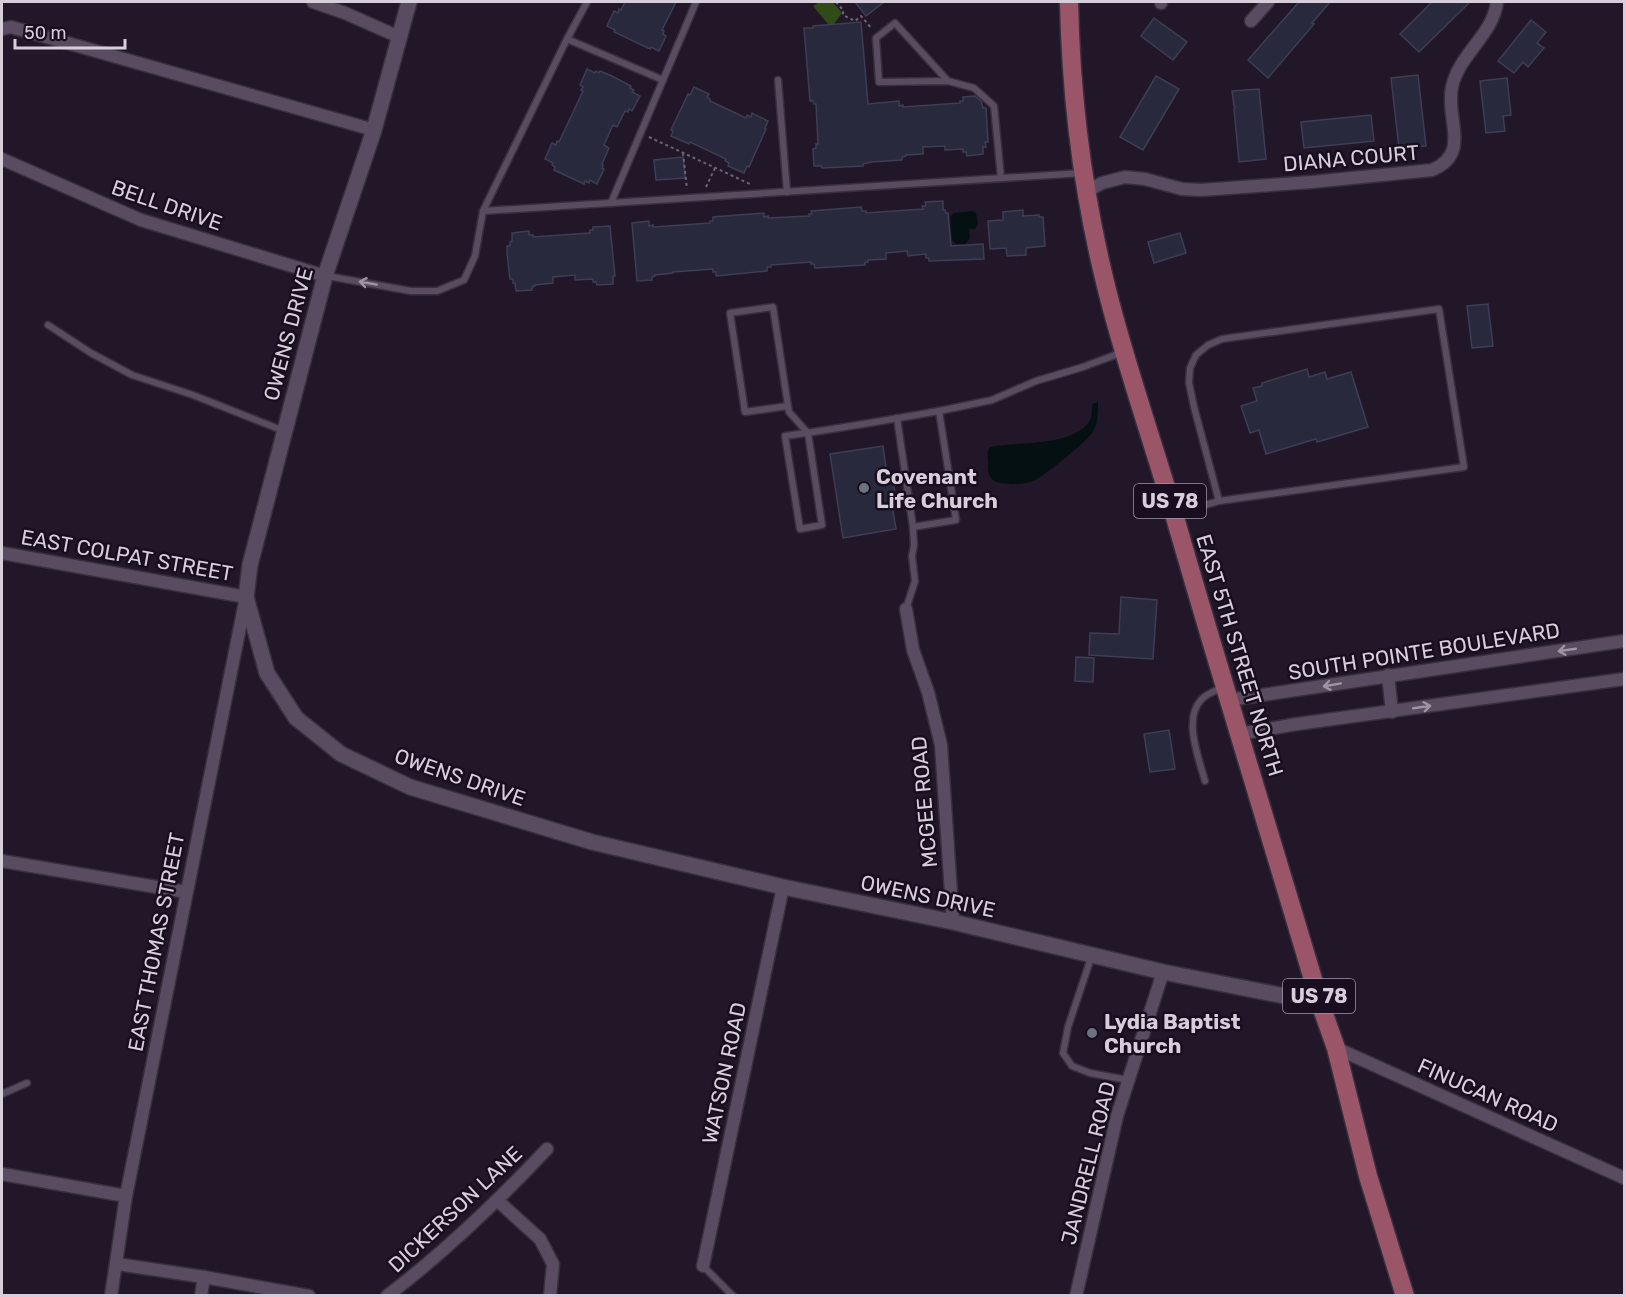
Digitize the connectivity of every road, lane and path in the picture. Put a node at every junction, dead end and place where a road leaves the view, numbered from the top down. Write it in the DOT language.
graph roads {
  1 [pos="313,2"];
  2 [pos="409,2"];
  3 [pos="587,2"];
  4 [pos="696,2"];
  5 [pos="836,2"];
  6 [pos="1069,2"];
  7 [pos="1268,2"];
  8 [pos="1497,2"];
  9 [pos="1251,21"];
  10 [pos="2,29"];
  11 [pos="878,36"];
  12 [pos="399,37"];
  13 [pos="567,39"];
  14 [pos="663,80"];
  15 [pos="778,80"];
  16 [pos="948,81"];
  17 [pos="374,130"];
  18 [pos="641,133"];
  19 [pos="683,153"];
  20 [pos="2,159"];
  21 [pos="715,168"];
  22 [pos="1083,173"];
  23 [pos="1001,178"];
  24 [pos="787,192"];
  25 [pos="1086,192"];
  26 [pos="768,193"];
  27 [pos="700,197"];
  28 [pos="688,198"];
  29 [pos="611,203"];
  30 [pos="483,211"];
  31 [pos="325,276"];
  32 [pos="48,325"];
  33 [pos="1124,352"];
  34 [pos="788,406"];
  35 [pos="939,411"];
  36 [pos="897,418"];
  37 [pos="284,431"];
  38 [pos="808,433"];
  39 [pos="1219,501"];
  40 [pos="1174,514"];
  41 [pos="912,527"];
  42 [pos="2,553"];
  43 [pos="246,597"];
  44 [pos="906,609"];
  45 [pos="1624,641"];
  46 [pos="1388,675"];
  47 [pos="1624,679"];
  48 [pos="1227,693"];
  49 [pos="1392,712"];
  50 [pos="1239,734"];
  51 [pos="1205,781"];
  52 [pos="2,861"];
  53 [pos="783,887"];
  54 [pos="186,892"];
  55 [pos="952,922"];
  56 [pos="1092,956"];
  57 [pos="1163,972"];
  58 [pos="1320,1003"];
  59 [pos="1335,1048"];
  60 [pos="1128,1080"];
  61 [pos="27,1083"];
  62 [pos="2,1094"];
  63 [pos="547,1149"];
  64 [pos="2,1174"];
  65 [pos="1624,1178"];
  66 [pos="126,1196"];
  67 [pos="498,1201"];
  68 [pos="117,1264"];
  69 [pos="703,1266"];
  70 [pos="204,1277"];
  71 [pos="111,1296"];
  72 [pos="201,1296"];
  73 [pos="309,1296"];
  74 [pos="387,1296"];
  75 [pos="550,1296"];
  76 [pos="734,1296"];
  77 [pos="1076,1296"];
  78 [pos="1405,1296"];
  1 -- 12 [label="street"];
  2 -- 12 [label="street, OWENS DRIVE"];
  3 -- 13 [label="lane"];
  4 -- 14 [label="lane"];
  5 -- 11 [label="path"];
  6 -- 22 [label="main road, EAST 5TH STREET NORTH / US 78"];
  7 -- 9 [label="street"];
  8 -- 25 [label="street, DIANA COURT"];
  10 -- 17 [label="street"];
  11 -- 16 [label="lane"];
  11 -- 16 [label="lane"];
  12 -- 17 [label="street, OWENS DRIVE"];
  13 -- 14 [label="lane"];
  13 -- 30 [label="lane"];
  14 -- 18 [label="lane"];
  15 -- 24 [label="lane"];
  16 -- 23 [label="lane"];
  17 -- 31 [label="street, OWENS DRIVE"];
  18 -- 19 [label="path"];
  18 -- 29 [label="lane"];
  19 -- 21 [label="path"];
  19 -- 28 [label="path"];
  20 -- 31 [label="street, BELL DRIVE"];
  21 -- 26 [label="path"];
  21 -- 27 [label="path"];
  22 -- 23 [label="lane"];
  22 -- 25 [label="main road, EAST 5TH STREET NORTH / US 78"];
  23 -- 24 [label="lane"];
  24 -- 26 [label="lane"];
  25 -- 33 [label="main road, EAST 5TH STREET NORTH / US 78"];
  26 -- 27 [label="lane"];
  27 -- 28 [label="lane"];
  28 -- 29 [label="lane"];
  29 -- 30 [label="lane"];
  30 -- 31 [label="lane, one-way"];
  31 -- 37 [label="street, OWENS DRIVE"];
  32 -- 37 [label="lane"];
  33 -- 35 [label="lane"];
  33 -- 40 [label="main road, EAST 5TH STREET NORTH / US 78"];
  34 -- 34 [label="lane"];
  34 -- 38 [label="lane"];
  35 -- 36 [label="lane"];
  35 -- 41 [label="lane"];
  36 -- 38 [label="lane"];
  36 -- 41 [label="lane"];
  37 -- 43 [label="street, OWENS DRIVE"];
  38 -- 38 [label="lane"];
  39 -- 39 [label="lane"];
  39 -- 40 [label="lane"];
  40 -- 48 [label="main road, EAST 5TH STREET NORTH / US 78"];
  41 -- 44 [label="lane"];
  42 -- 43 [label="street, EAST COLPAT STREET"];
  43 -- 53 [label="street, OWENS DRIVE"];
  43 -- 54 [label="street, EAST THOMAS STREET"];
  44 -- 55 [label="street, MCGEE ROAD"];
  45 -- 46 [label="street, SOUTH POINTE BOULEVARD, one-way"];
  46 -- 48 [label="street, SOUTH POINTE BOULEVARD, one-way"];
  46 -- 49 [label="street"];
  49 -- 47 [label="street, one-way"];
  48 -- 50 [label="main road, EAST 5TH STREET NORTH / US 78"];
  48 -- 51 [label="lane"];
  49 -- 50 [label="street"];
  50 -- 58 [label="main road, EAST 5TH STREET NORTH / US 78"];
  52 -- 54 [label="street"];
  53 -- 55 [label="street, OWENS DRIVE"];
  53 -- 69 [label="street, WATSON ROAD"];
  54 -- 66 [label="street, EAST THOMAS STREET"];
  55 -- 56 [label="street, OWENS DRIVE"];
  56 -- 57 [label="street, OWENS DRIVE"];
  56 -- 60 [label="lane"];
  57 -- 58 [label="street, OWENS DRIVE"];
  57 -- 60 [label="street, JANDRELL ROAD"];
  58 -- 59 [label="main road, EAST 5TH STREET NORTH / US 78"];
  59 -- 65 [label="street, FINUCAN ROAD"];
  59 -- 78 [label="main road, EAST 5TH STREET NORTH / US 78"];
  60 -- 77 [label="street, JANDRELL ROAD"];
  61 -- 62 [label="lane"];
  63 -- 67 [label="street, DICKERSON LANE"];
  64 -- 66 [label="street"];
  66 -- 68 [label="street, EAST THOMAS STREET"];
  67 -- 74 [label="street, DICKERSON LANE"];
  67 -- 75 [label="street"];
  68 -- 70 [label="street"];
  68 -- 71 [label="street, EAST THOMAS STREET"];
  69 -- 76 [label="lane"];
  70 -- 72 [label="street"];
  70 -- 73 [label="street"];
}
